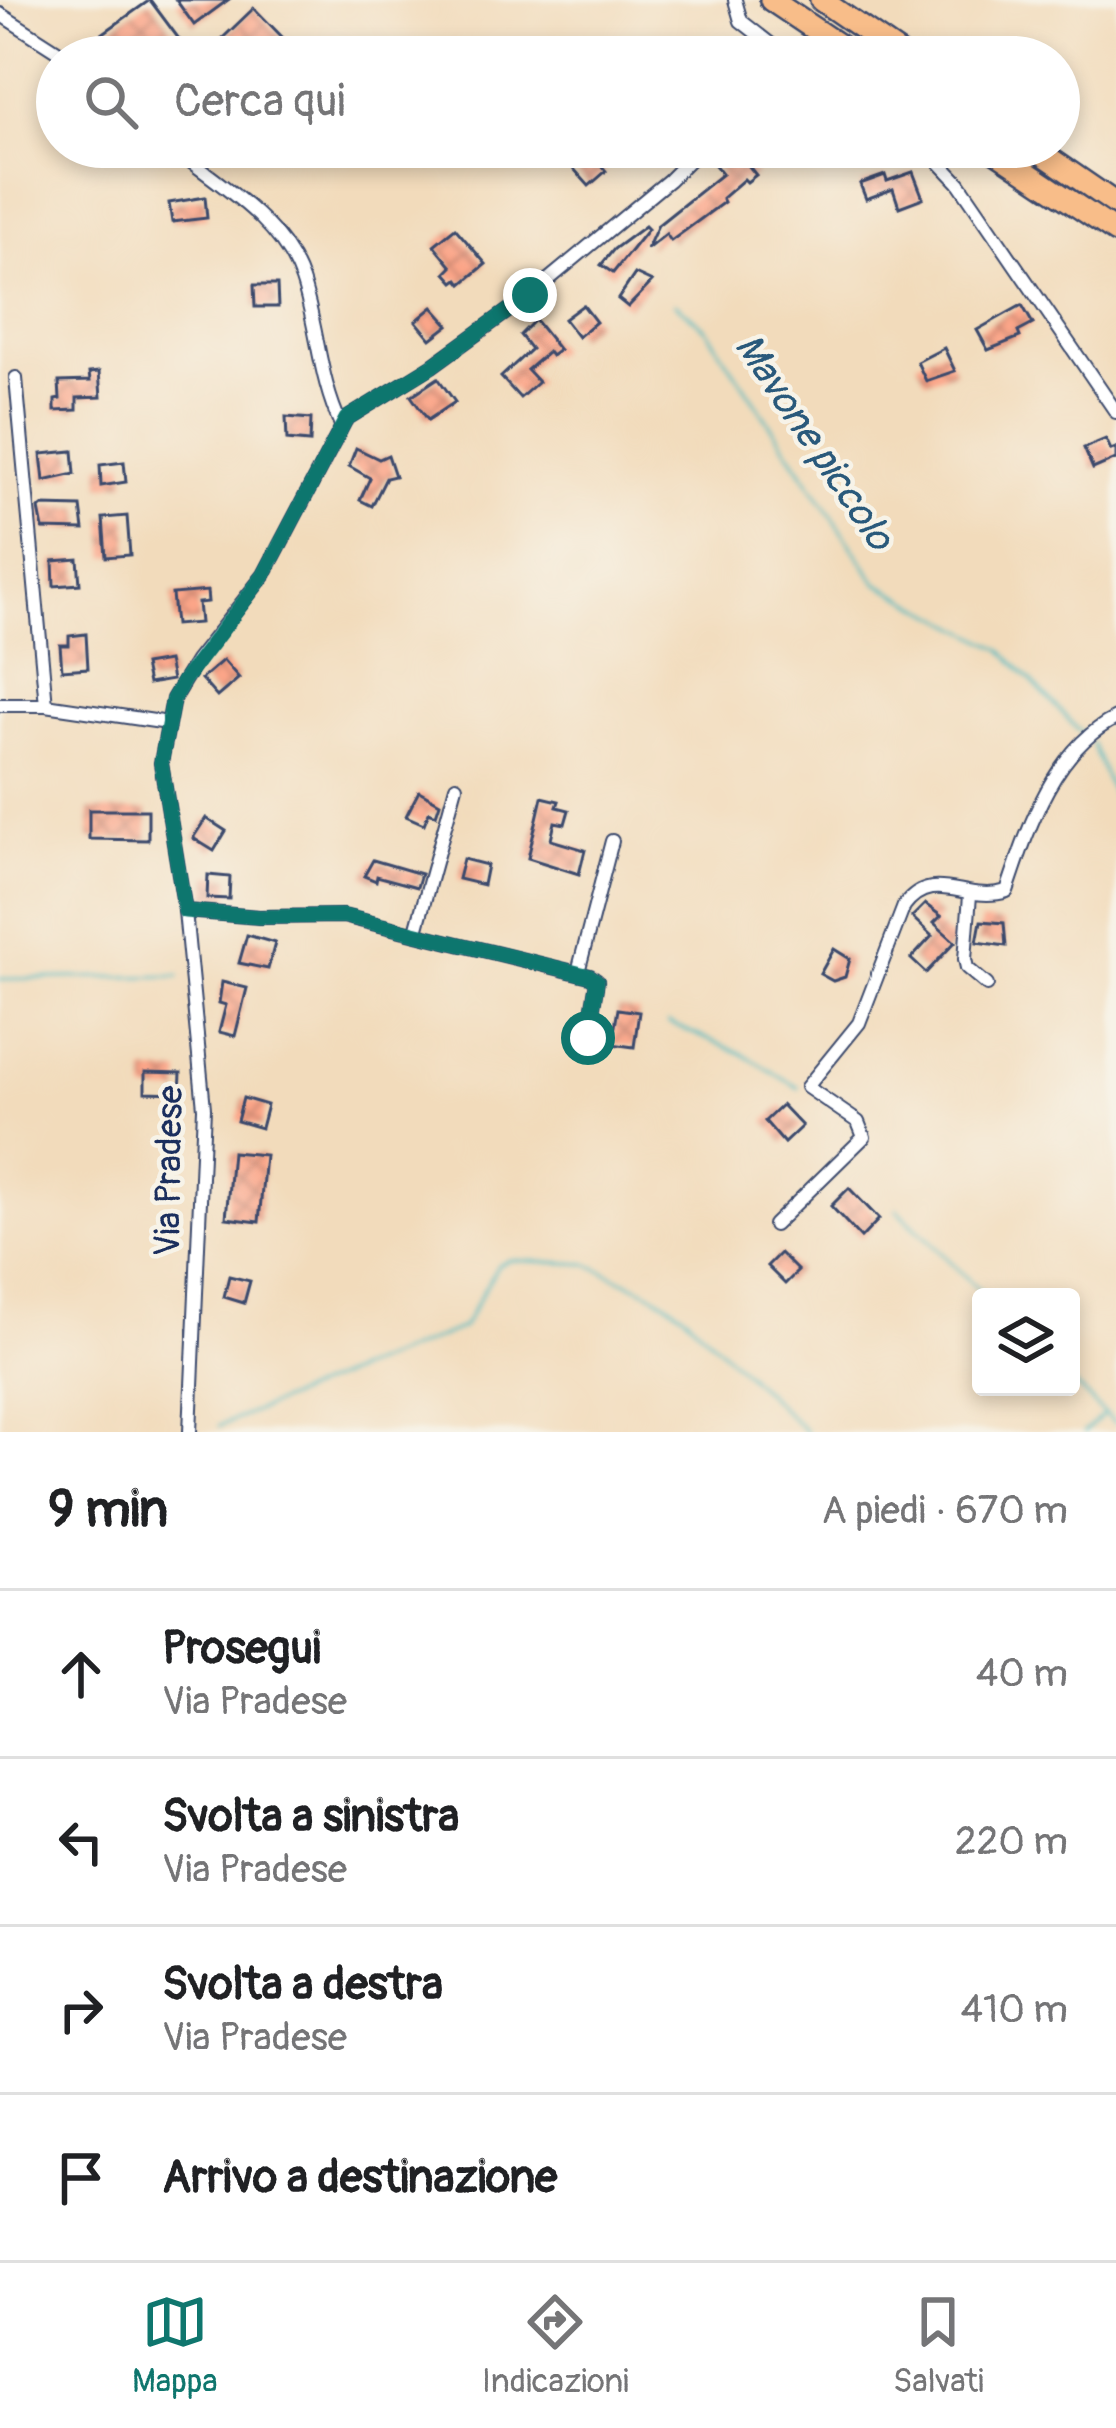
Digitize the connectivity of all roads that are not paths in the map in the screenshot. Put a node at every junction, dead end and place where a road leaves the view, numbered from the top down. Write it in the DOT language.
graph roads {
  1 [pos="735,0"];
  2 [pos="771,0"];
  3 [pos="821,0"];
  4 [pos="0,14"];
  5 [pos="759,36"];
  6 [pos="825,36"];
  7 [pos="873,36"];
  8 [pos="36,37"];
  9 [pos="198,168"];
  10 [pos="681,168"];
  11 [pos="945,168"];
  12 [pos="1020,168"];
  13 [pos="1064,168"];
  14 [pos="1116,204"];
  15 [pos="1116,232"];
  16 [pos="16,378"];
  17 [pos="1116,412"];
  18 [pos="341,425"];
  19 [pos="0,705"];
  20 [pos="46,705"];
  21 [pos="1116,718"];
  22 [pos="167,723"];
  23 [pos="456,786"];
  24 [pos="612,841"];
  25 [pos="970,895"];
  26 [pos="185,911"];
  27 [pos="416,932"];
  28 [pos="578,972"];
  29 [pos="987,985"];
  30 [pos="588,1038"];
  31 [pos="774,1225"];
  32 [pos="190,1432"];
  1 -- 5 [label="street"];
  2 -- 6 [label="highway"];
  3 -- 7 [label="highway"];
  4 -- 8 [label="street"];
  9 -- 18 [label="street"];
  10 -- 18 [label="street, Via Pradese"];
  11 -- 17 [label="street"];
  12 -- 15 [label="highway"];
  13 -- 14 [label="highway"];
  16 -- 20 [label="street"];
  18 -- 22 [label="street, Via Pradese"];
  19 -- 20 [label="street"];
  20 -- 22 [label="street"];
  21 -- 25 [label="street"];
  22 -- 26 [label="street, Via Pradese"];
  23 -- 27 [label="street"];
  24 -- 28 [label="street"];
  25 -- 29 [label="street"];
  25 -- 31 [label="street"];
  26 -- 27 [label="street"];
  26 -- 32 [label="street, Via Pradese"];
  27 -- 28 [label="street"];
  28 -- 30 [label="street"];
}
